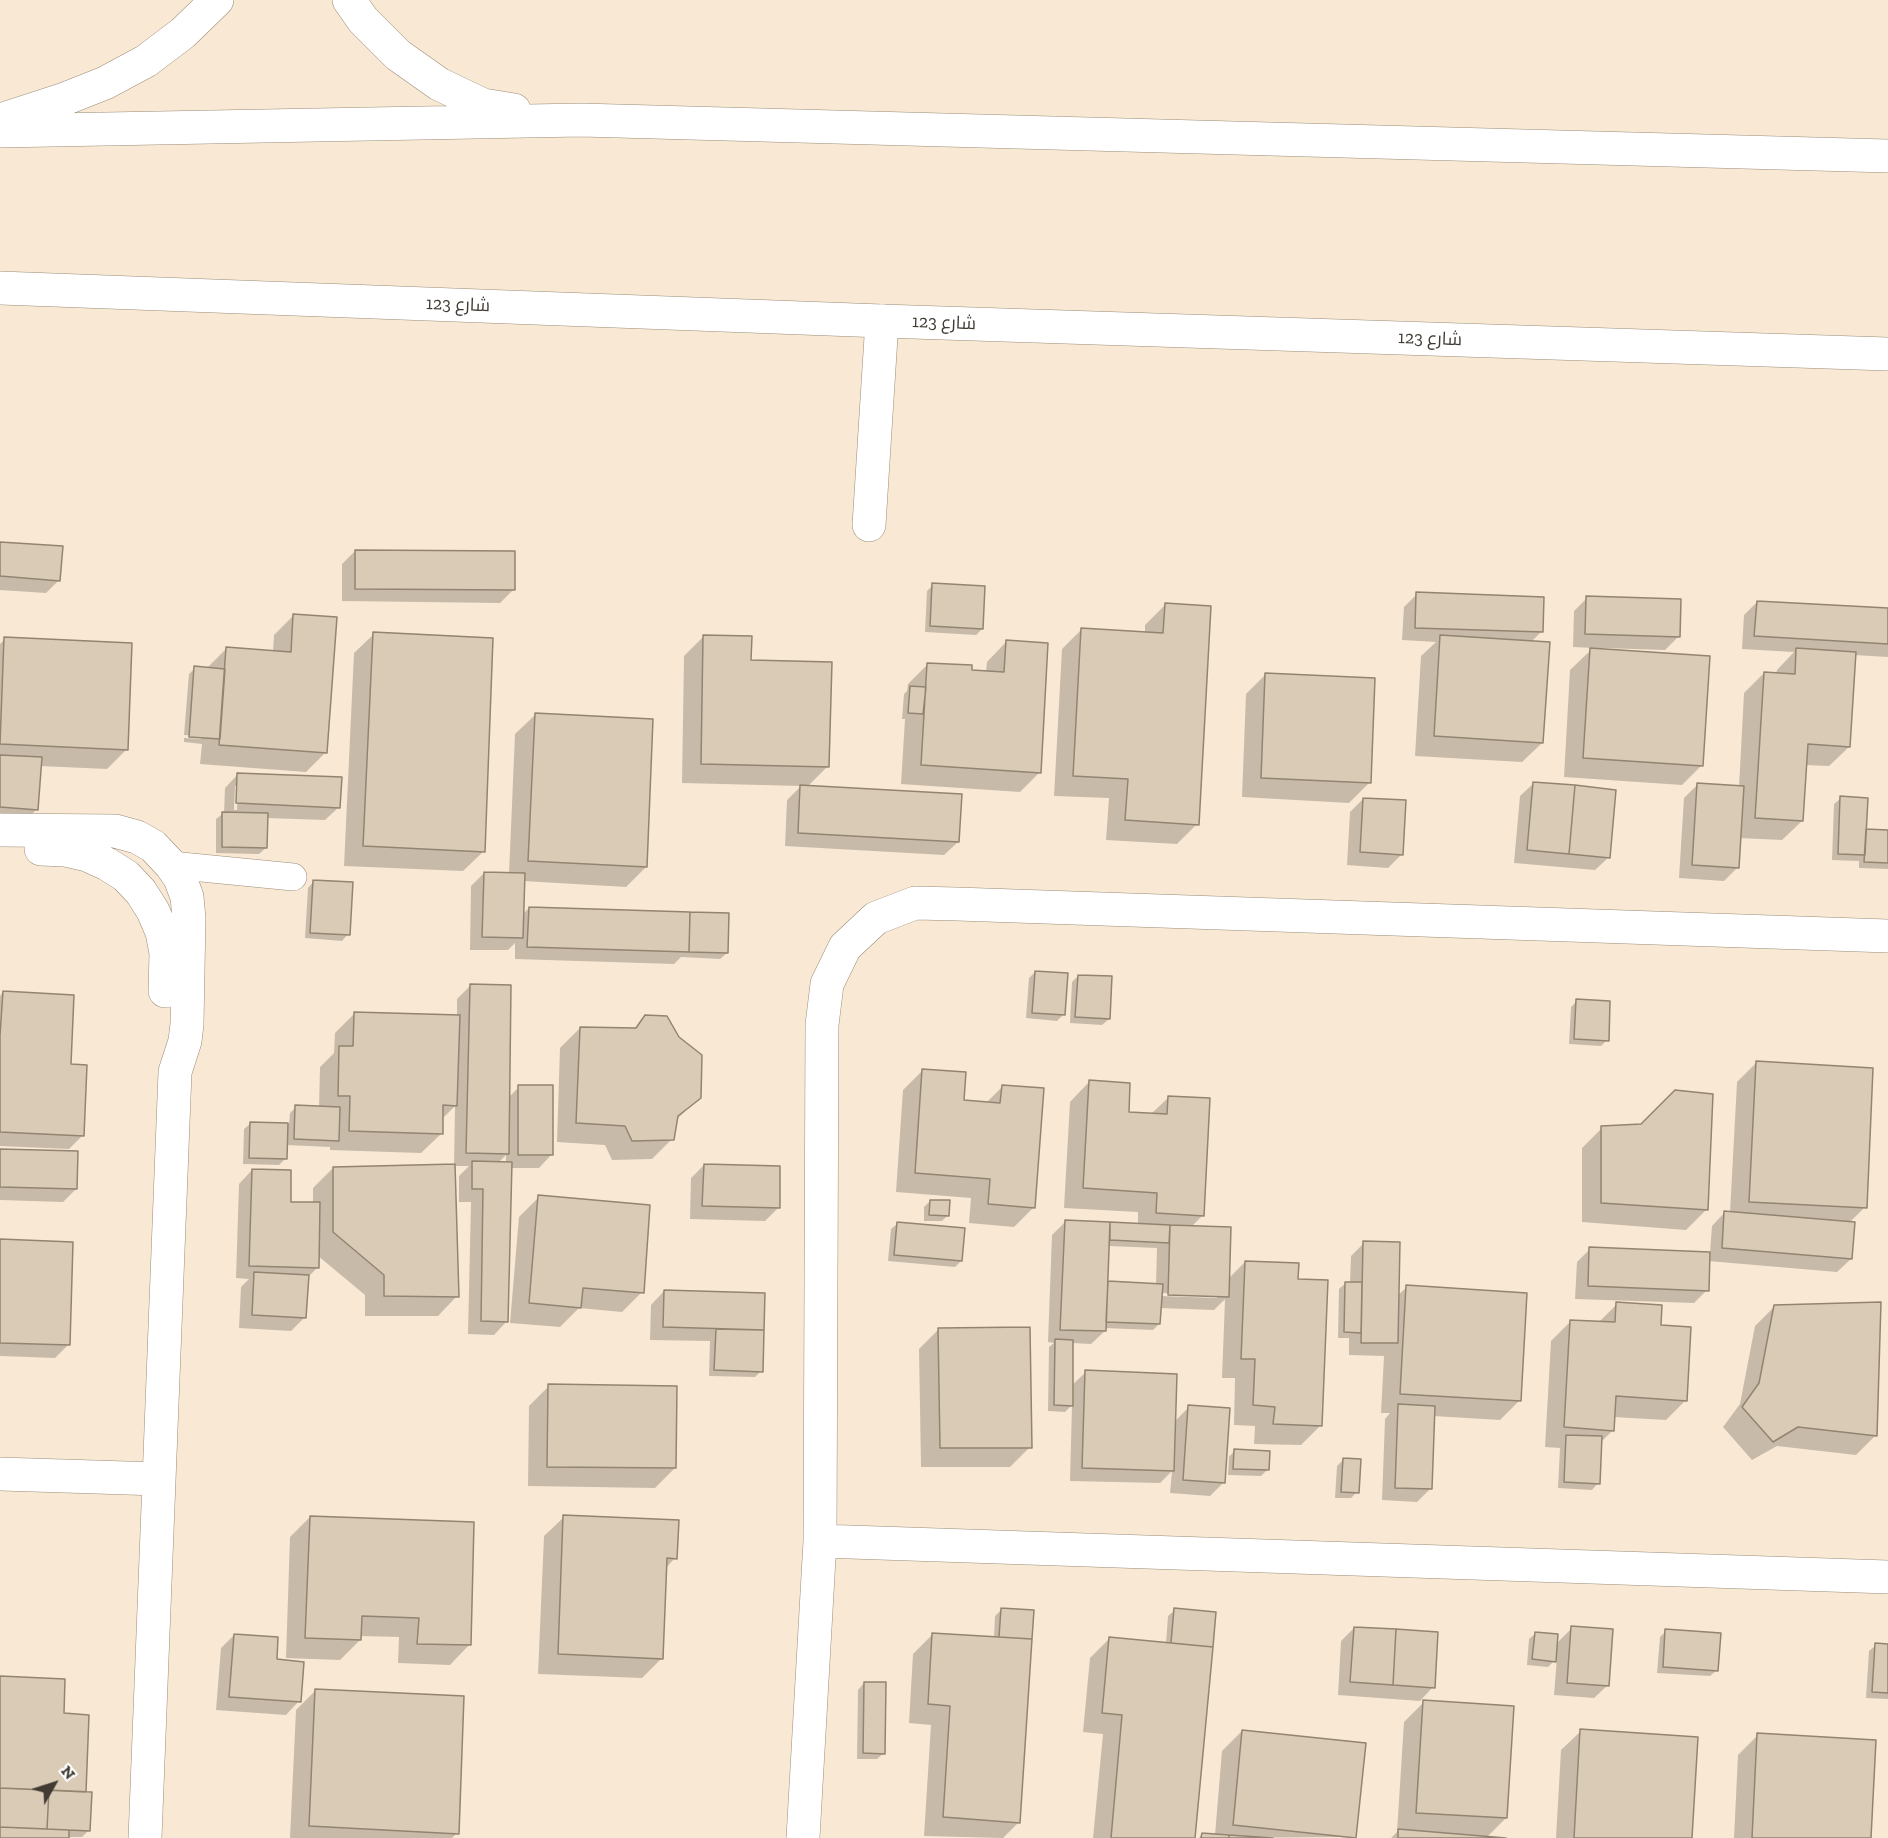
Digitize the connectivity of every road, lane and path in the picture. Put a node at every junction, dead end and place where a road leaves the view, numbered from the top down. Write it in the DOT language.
graph roads {
  1 [pos="217,0"];
  2 [pos="349,0"];
  3 [pos="0,120"];
  4 [pos="581,120"];
  5 [pos="0,131"];
  6 [pos="1888,156"];
  7 [pos="0,288"];
  8 [pos="882,321"];
  9 [pos="1888,354"];
  10 [pos="869,525"];
  11 [pos="0,830"];
  12 [pos="0,847"];
  13 [pos="171,865"];
  14 [pos="293,877"];
  15 [pos="1888,936"];
  16 [pos="175,1072"];
  17 [pos="0,1474"];
  18 [pos="159,1479"];
  19 [pos="820,1541"];
  20 [pos="1888,1577"];
  21 [pos="145,1838"];
  22 [pos="803,1838"];
  1 -- 3 [label="street"];
  2 -- 4 [label="street"];
  4 -- 5 [label="street"];
  4 -- 6 [label="street"];
  7 -- 8 [label="street, شارع 123"];
  8 -- 9 [label="street, شارع 123"];
  8 -- 10 [label="street"];
  11 -- 13 [label="street"];
  12 -- 16 [label="street"];
  13 -- 14 [label="lane"];
  13 -- 16 [label="street"];
  15 -- 19 [label="street"];
  16 -- 18 [label="street"];
  17 -- 18 [label="street"];
  18 -- 21 [label="street"];
  19 -- 20 [label="street"];
  19 -- 22 [label="street"];
}
